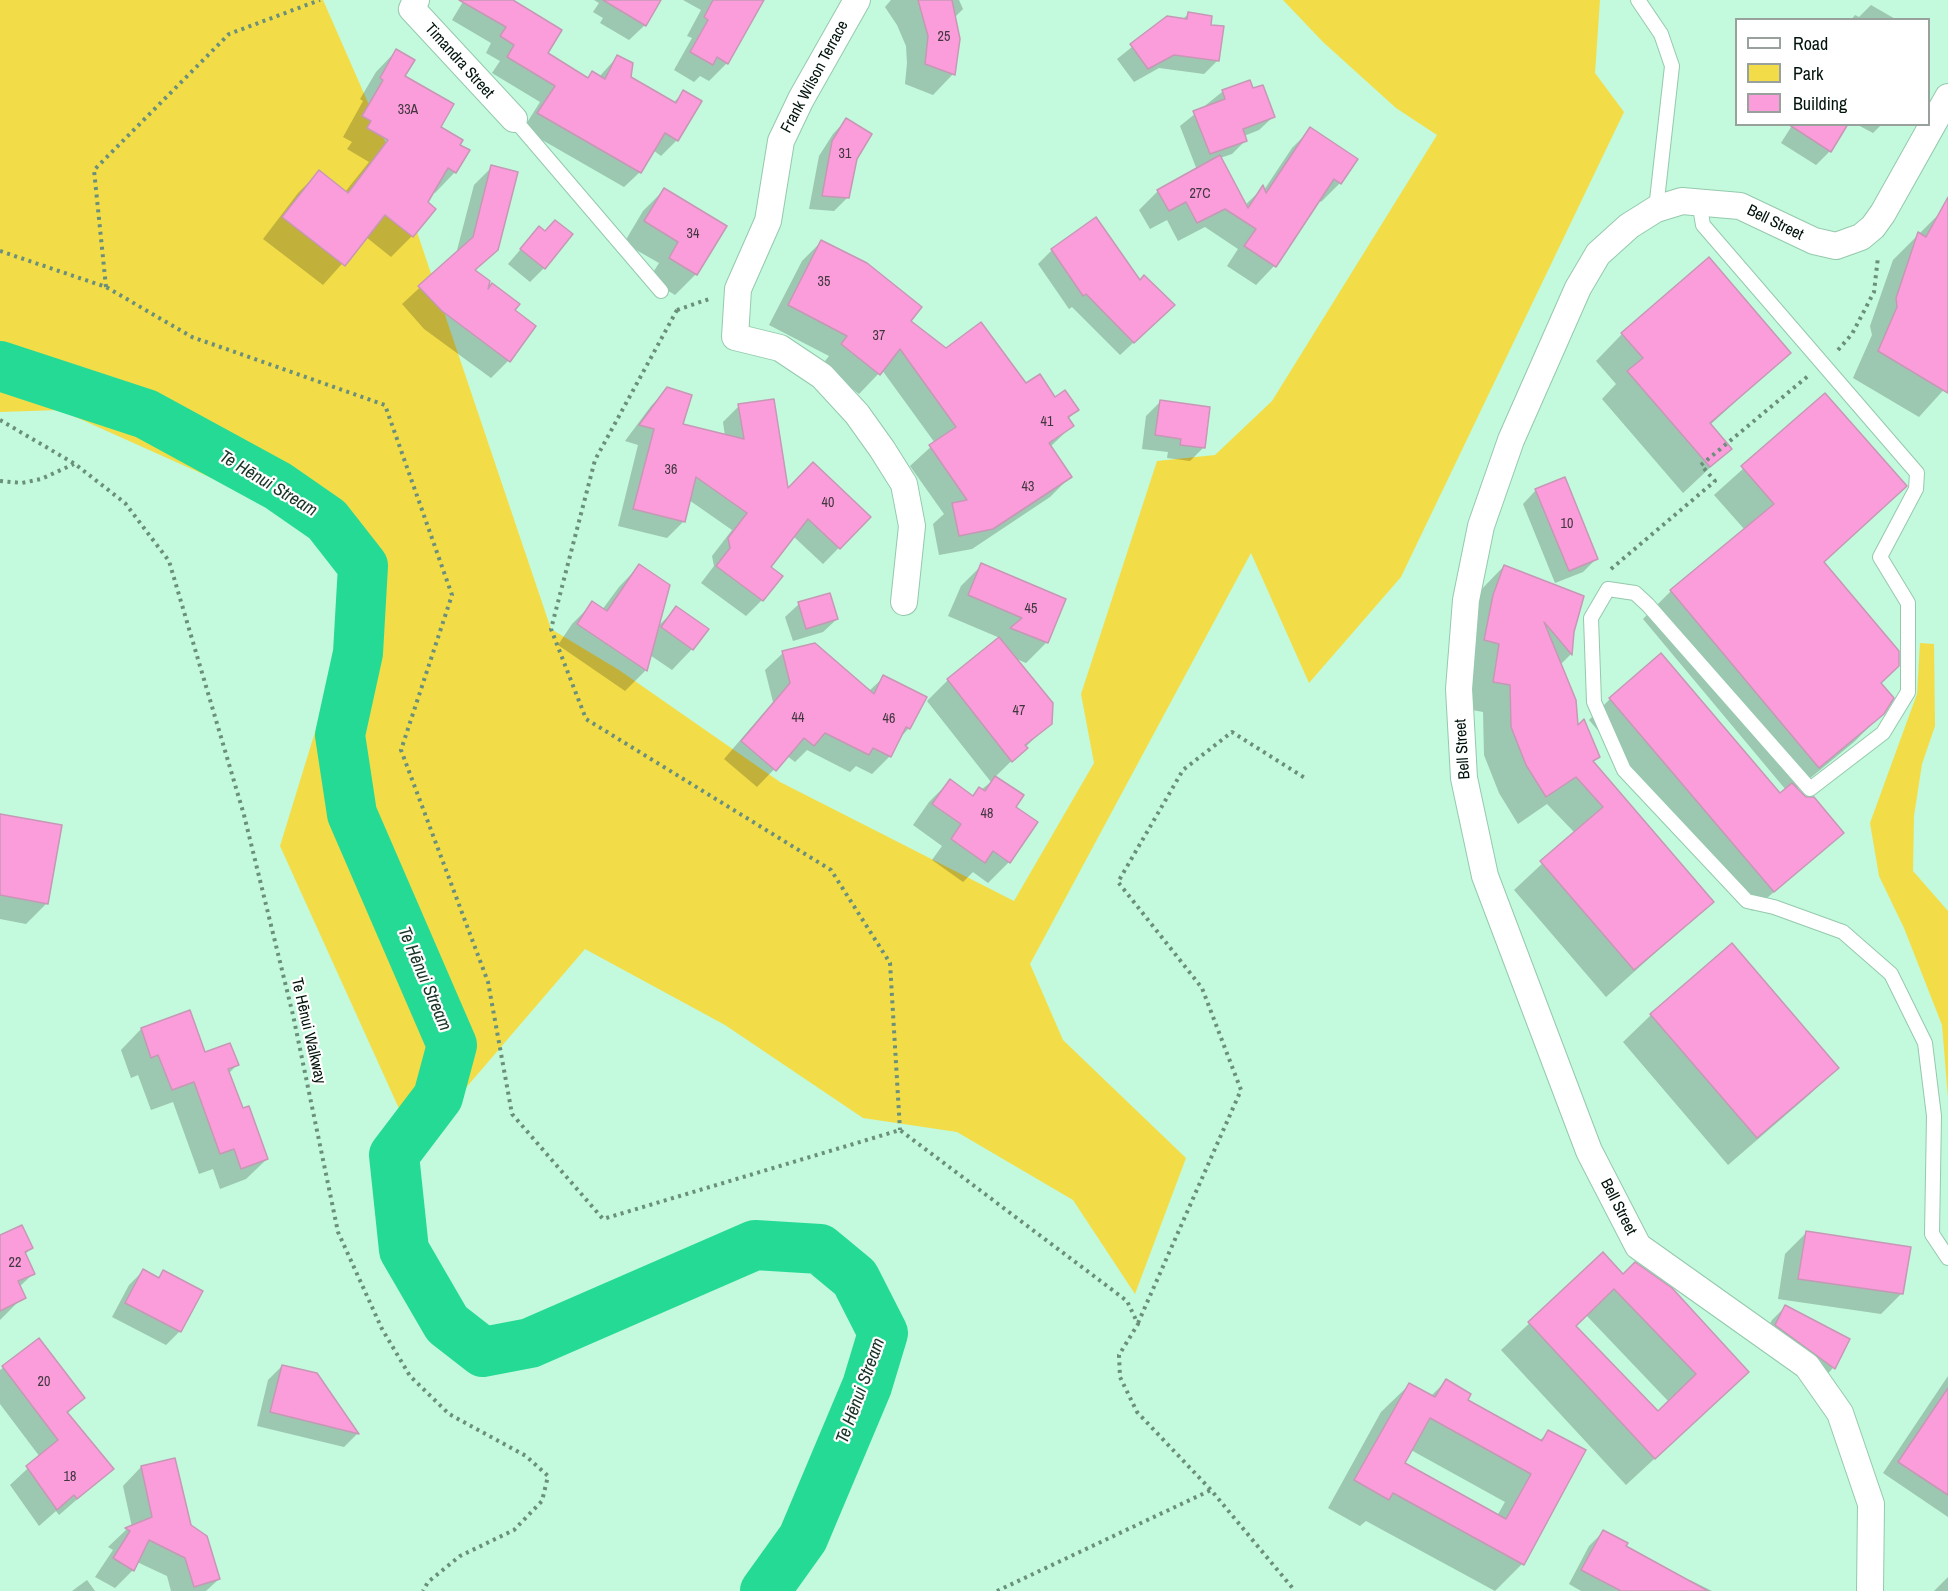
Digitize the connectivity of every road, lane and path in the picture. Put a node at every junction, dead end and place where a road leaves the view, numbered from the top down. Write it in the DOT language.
graph roads {
  1 [pos="320,0"];
  2 [pos="416,0"];
  3 [pos="857,0"];
  4 [pos="1638,0"];
  5 [pos="1948,97"];
  6 [pos="514,119"];
  7 [pos="1699,201"];
  8 [pos="1656,209"];
  9 [pos="1873,227"];
  10 [pos="0,251"];
  11 [pos="106,287"];
  12 [pos="738,289"];
  13 [pos="661,291"];
  14 [pos="677,310"];
  15 [pos="1823,365"];
  16 [pos="0,420"];
  17 [pos="75,464"];
  18 [pos="0,481"];
  19 [pos="1604,575"];
  20 [pos="904,602"];
  21 [pos="1305,778"];
  22 [pos="900,1130"];
  23 [pos="1948,1258"];
  24 [pos="1138,1324"];
  25 [pos="1211,1490"];
  26 [pos="423,1591"];
  27 [pos="997,1591"];
  28 [pos="1295,1591"];
  29 [pos="1869,1591"];
  1 -- 11 [label="path"];
  2 -- 6 [label="street, Timandra Street"];
  3 -- 12 [label="street, Frank Wilson Terrace"];
  4 -- 8 [label="lane"];
  5 -- 9 [label="street, Bell Street"];
  6 -- 13 [label="lane"];
  7 -- 8 [label="street, Bell Street"];
  7 -- 9 [label="street, Bell Street"];
  7 -- 15 [label="lane"];
  8 -- 29 [label="street, Bell Street"];
  9 -- 15 [label="path"];
  10 -- 11 [label="path"];
  11 -- 22 [label="path"];
  12 -- 14 [label="path"];
  12 -- 20 [label="street, Frank Wilson Terrace"];
  13 -- 14 [label="path"];
  14 -- 22 [label="path"];
  15 -- 19 [label="path"];
  15 -- 23 [label="lane"];
  16 -- 17 [label="path, Te Hēnui Walkway"];
  17 -- 18 [label="path"];
  17 -- 26 [label="path, Te Hēnui Walkway"];
  21 -- 24 [label="path"];
  22 -- 24 [label="path"];
  24 -- 25 [label="path"];
  25 -- 27 [label="path"];
  25 -- 28 [label="path"];
}
